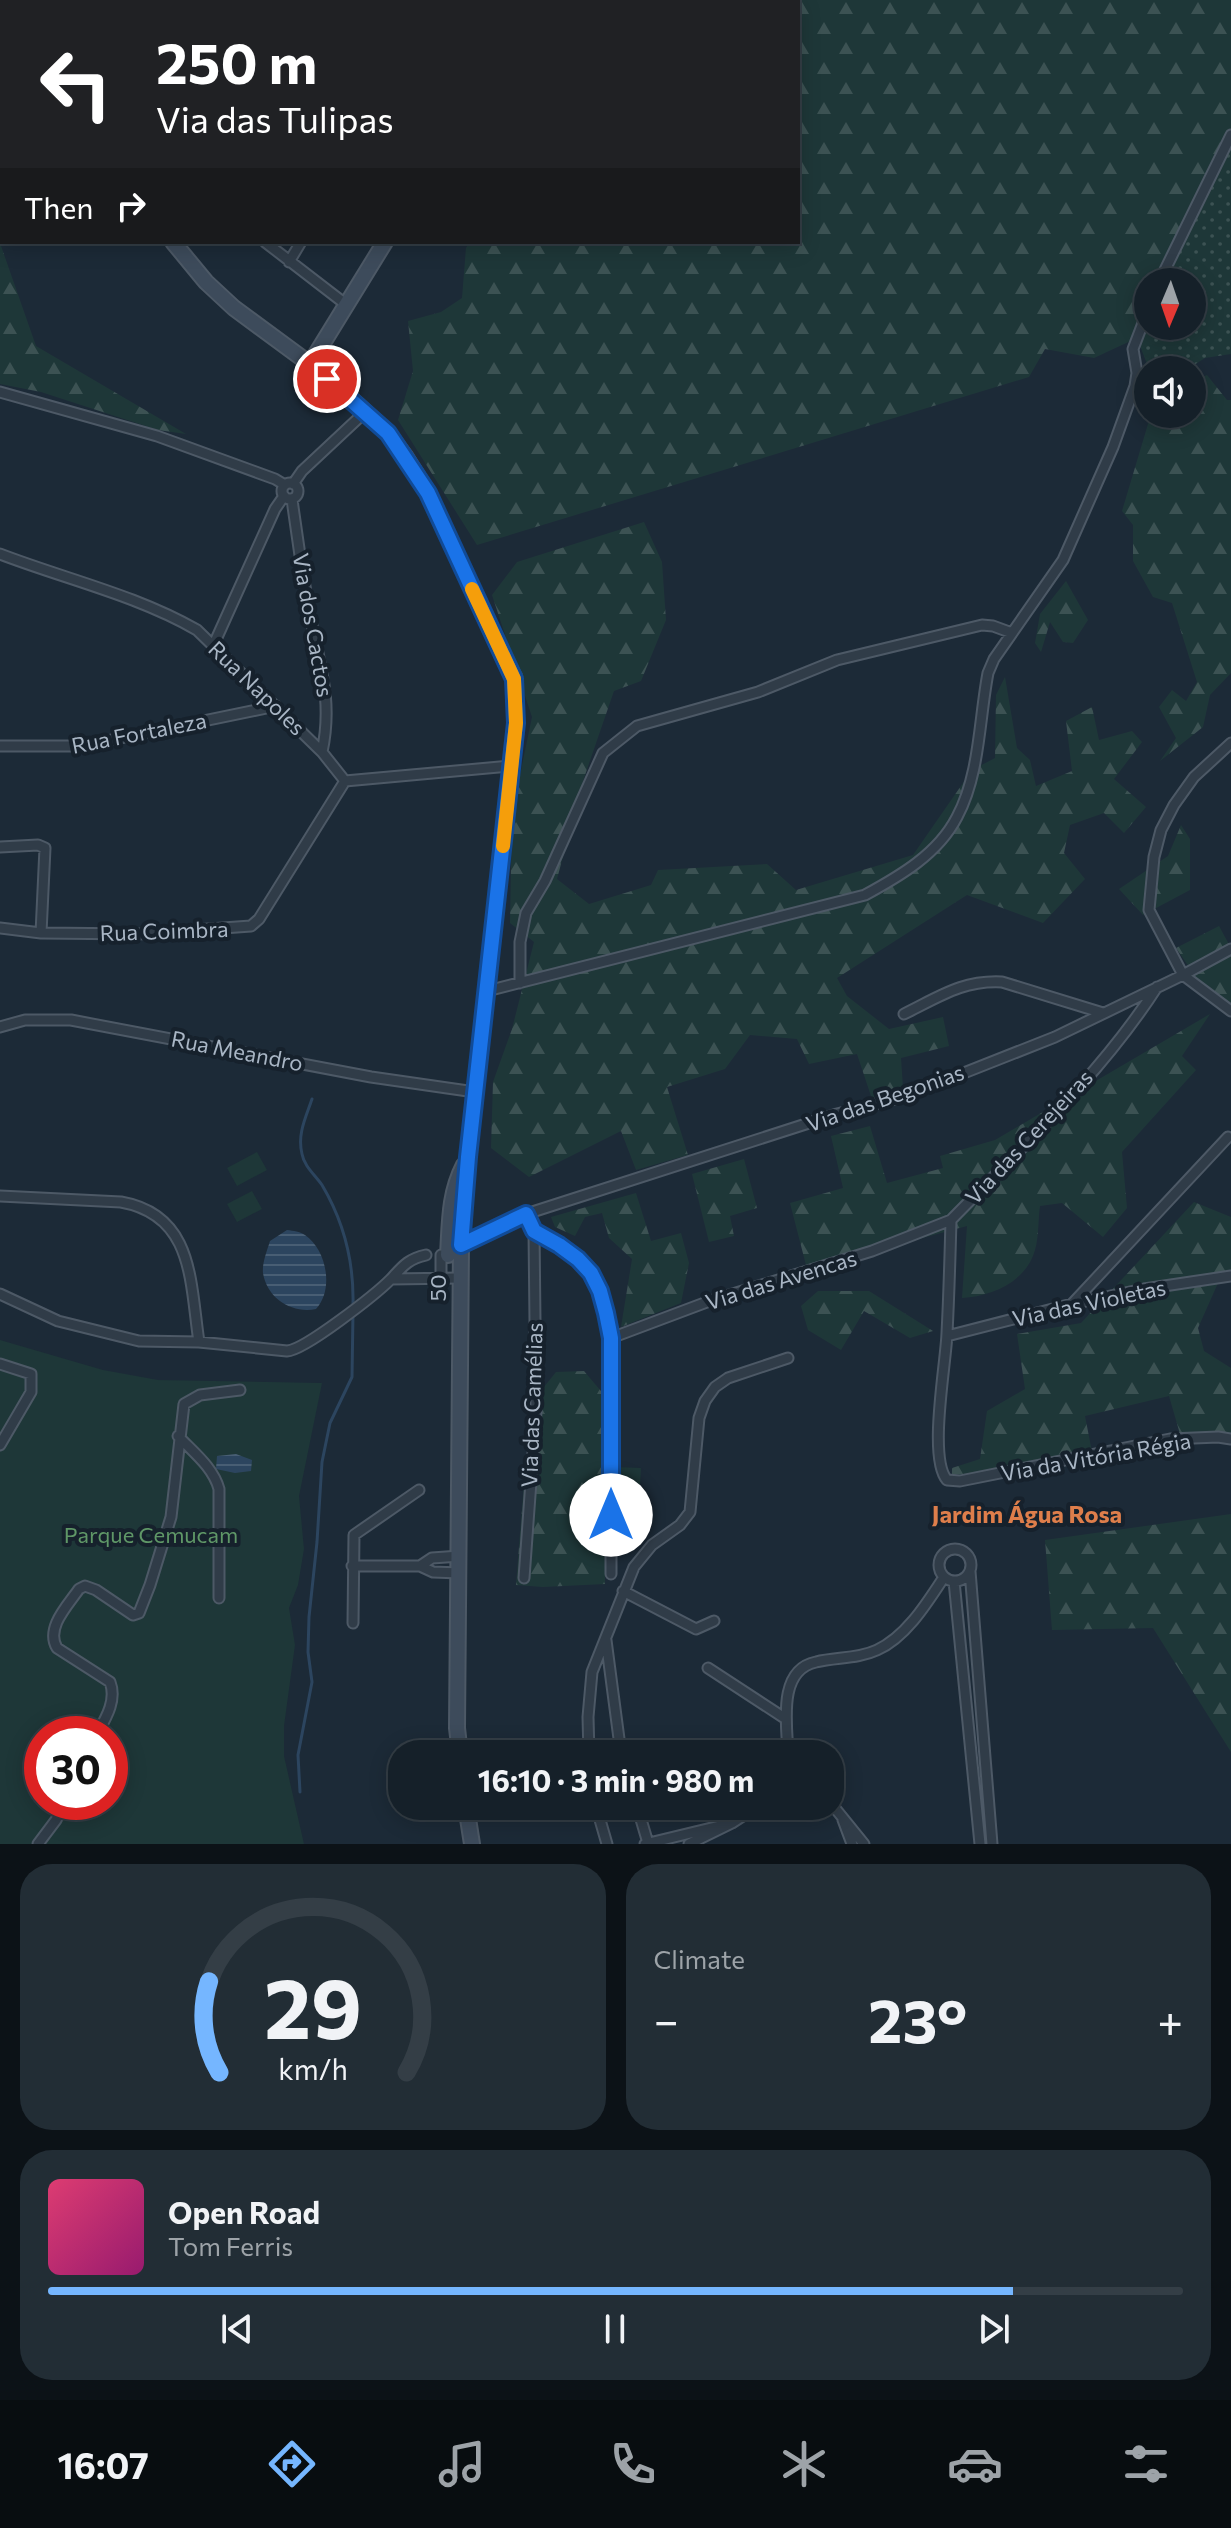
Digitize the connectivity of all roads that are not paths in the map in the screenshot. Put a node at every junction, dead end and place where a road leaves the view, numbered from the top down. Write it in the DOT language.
graph roads {
  1 [pos="1231,135"];
  2 [pos="175,244"];
  3 [pos="267,244"];
  4 [pos="300,244"];
  5 [pos="384,244"];
  6 [pos="289,262"];
  7 [pos="1166,268"];
  8 [pos="348,306"];
  9 [pos="1136,340"];
  10 [pos="310,364"];
  11 [pos="0,392"];
  12 [pos="364,413"];
  13 [pos="288,491"];
  14 [pos="0,554"];
  15 [pos="1012,633"];
  16 [pos="214,644"];
  17 [pos="276,706"];
  18 [pos="0,746"];
  19 [pos="1228,749"];
  20 [pos="322,752"];
  21 [pos="511,766"];
  22 [pos="345,781"];
  23 [pos="0,847"];
  24 [pos="0,928"];
  25 [pos="41,933"];
  26 [pos="1231,949"];
  27 [pos="1183,975"];
  28 [pos="520,983"];
  29 [pos="1157,987"];
  30 [pos="487,991"];
  31 [pos="1231,1011"];
  32 [pos="1103,1013"];
  33 [pos="904,1014"];
  34 [pos="0,1027"];
  35 [pos="475,1092"];
  36 [pos="1228,1137"];
  37 [pos="0,1196"];
  38 [pos="526,1214"];
  39 [pos="951,1220"];
  40 [pos="534,1231"];
  41 [pos="446,1253"];
  42 [pos="1231,1276"];
  43 [pos="441,1278"];
  44 [pos="460,1278"];
  45 [pos="391,1279"];
  46 [pos="0,1294"];
  47 [pos="1072,1304"];
  48 [pos="947,1336"];
  49 [pos="611,1338"];
  50 [pos="199,1342"];
  51 [pos="788,1358"];
  52 [pos="0,1364"];
  53 [pos="240,1390"];
  54 [pos="178,1436"];
  55 [pos="1231,1439"];
  56 [pos="0,1445"];
  57 [pos="960,1481"];
  58 [pos="419,1490"];
  59 [pos="460,1556"];
  60 [pos="352,1566"];
  61 [pos="420,1566"];
  62 [pos="970,1571"];
  63 [pos="460,1573"];
  64 [pos="611,1574"];
  65 [pos="944,1577"];
  66 [pos="524,1578"];
  67 [pos="954,1581"];
  68 [pos="623,1591"];
  69 [pos="219,1598"];
  70 [pos="714,1621"];
  71 [pos="353,1623"];
  72 [pos="606,1640"];
  73 [pos="708,1668"];
  74 [pos="106,1716"];
  75 [pos="786,1719"];
  76 [pos="458,1740"];
  77 [pos="589,1740"];
  78 [pos="619,1740"];
  79 [pos="787,1740"];
  80 [pos="844,1817"];
  81 [pos="56,1820"];
  82 [pos="468,1820"];
  83 [pos="600,1820"];
  84 [pos="641,1820"];
  85 [pos="737,1820"];
  86 [pos="843,1820"];
  87 [pos="732,1823"];
  88 [pos="647,1843"];
  89 [pos="38,1844"];
  90 [pos="472,1844"];
  91 [pos="607,1844"];
  92 [pos="689,1844"];
  93 [pos="852,1844"];
  94 [pos="864,1844"];
  95 [pos="980,1844"];
  96 [pos="992,1844"];
  1 -- 7 [label="street"];
  2 -- 10 [label="main road, 50"];
  3 -- 6 [label="street"];
  4 -- 6 [label="street"];
  5 -- 8 [label="main road"];
  6 -- 8 [label="street"];
  8 -- 10 [label="main road"];
  9 -- 15 [label="street"];
  10 -- 12 [label="main road, 50"];
  11 -- 13 [label="street"];
  12 -- 13 [label="street"];
  12 -- 21 [label="main road, 50"];
  13 -- 16 [label="street"];
  13 -- 20 [label="street, Via dos Cactos"];
  14 -- 16 [label="street, Rua Napoles"];
  15 -- 28 [label="street"];
  15 -- 28 [label="street"];
  16 -- 17 [label="street, Rua Napoles"];
  17 -- 18 [label="street, Rua Fortaleza"];
  17 -- 20 [label="street, Rua Napoles"];
  19 -- 27 [label="street"];
  20 -- 22 [label="street, Rua Napoles"];
  21 -- 22 [label="street"];
  21 -- 30 [label="main road, 50"];
  22 -- 25 [label="street, Rua Coimbra"];
  23 -- 25 [label="street"];
  24 -- 25 [label="street, Rua Coimbra"];
  26 -- 27 [label="street, Via das Begonias"];
  27 -- 29 [label="street, Via das Begonias"];
  27 -- 31 [label="street"];
  28 -- 30 [label="street"];
  29 -- 32 [label="street, Via das Begonias"];
  29 -- 39 [label="street, Via das Cerejeiras"];
  30 -- 35 [label="main road, 50"];
  32 -- 33 [label="street"];
  32 -- 38 [label="street, Via das Begonias"];
  34 -- 35 [label="street, Rua Meandro"];
  35 -- 41 [label="main road, 50"];
  36 -- 47 [label="street"];
  37 -- 50 [label="street"];
  38 -- 40 [label="street"];
  38 -- 41 [label="street, Via das Begonias"];
  39 -- 48 [label="street, Via das Cerejeiras"];
  39 -- 49 [label="street, Via das Avencas"];
  40 -- 49 [label="street"];
  40 -- 66 [label="street, Via das Camélias"];
  41 -- 43 [label="street"];
  41 -- 44 [label="main road, 50"];
  41 -- 45 [label="street, Via das Begonias"];
  42 -- 47 [label="street, Via das Violetas"];
  43 -- 44 [label="street"];
  43 -- 45 [label="street"];
  44 -- 59 [label="main road, 50"];
  45 -- 50 [label="street, Via das Begonias"];
  46 -- 50 [label="street, Via das Begonias"];
  47 -- 48 [label="street, Via das Violetas"];
  48 -- 57 [label="street, Via das Cerejeiras"];
  49 -- 64 [label="street"];
  51 -- 68 [label="street"];
  52 -- 56 [label="street"];
  53 -- 54 [label="street"];
  54 -- 69 [label="street"];
  54 -- 74 [label="street"];
  55 -- 57 [label="street, Via da Vitória Régia"];
  58 -- 60 [label="street"];
  59 -- 61 [label="street"];
  59 -- 63 [label="main road, 50"];
  60 -- 61 [label="street"];
  60 -- 71 [label="street"];
  61 -- 63 [label="street"];
  62 -- 65 [label="street"];
  62 -- 67 [label="street"];
  62 -- 96 [label="street"];
  63 -- 76 [label="main road, 50"];
  65 -- 67 [label="street"];
  65 -- 75 [label="street"];
  67 -- 95 [label="street"];
  68 -- 70 [label="street"];
  68 -- 72 [label="street"];
  72 -- 77 [label="street"];
  72 -- 78 [label="street"];
  73 -- 75 [label="street"];
  75 -- 79 [label="street"];
  80 -- 94 [label="street"];
  81 -- 89 [label="street"];
  82 -- 90 [label="main road"];
  83 -- 91 [label="street"];
  84 -- 88 [label="street"];
  85 -- 87 [label="street"];
  86 -- 93 [label="street"];
  87 -- 88 [label="street"];
  87 -- 92 [label="street"];
}
